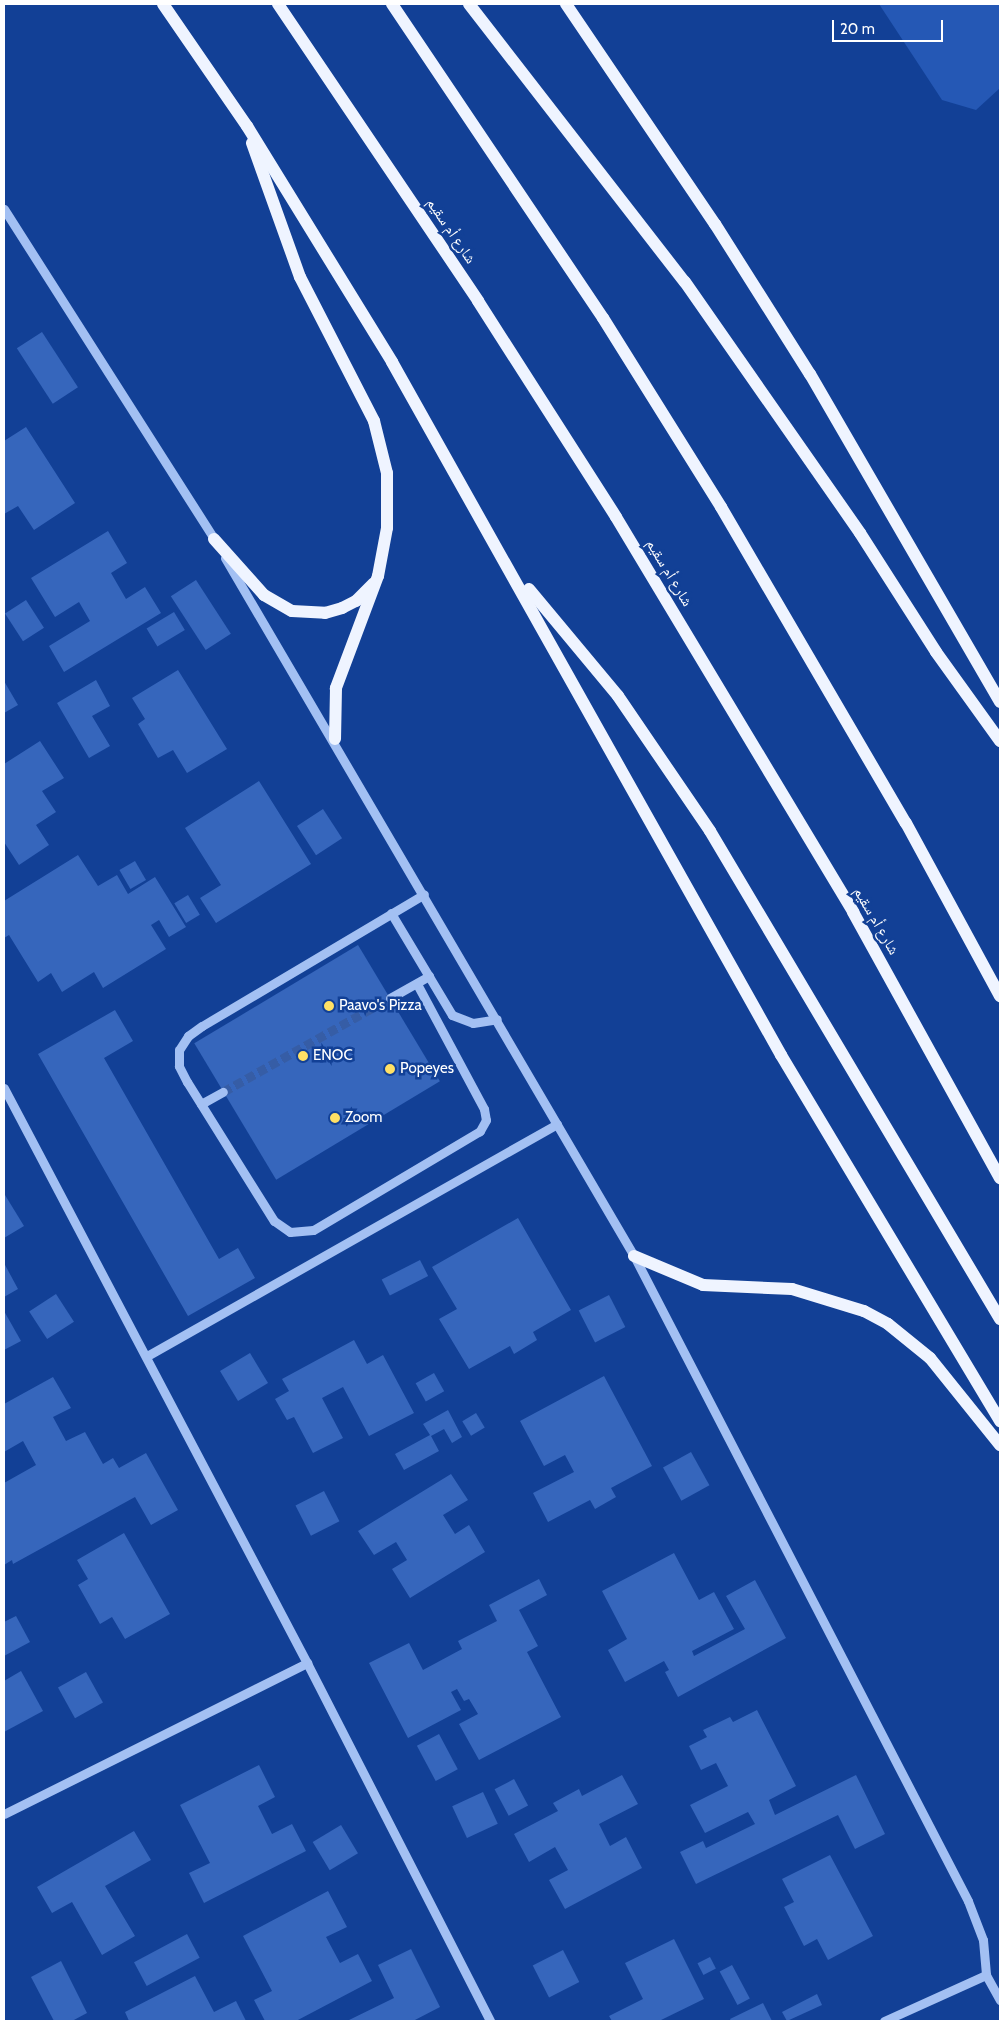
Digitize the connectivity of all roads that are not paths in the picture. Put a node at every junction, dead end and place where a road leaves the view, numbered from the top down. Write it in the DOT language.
graph roads {
  1 [pos="163,4"];
  2 [pos="278,4"];
  3 [pos="392,4"];
  4 [pos="469,4"];
  5 [pos="566,4"];
  6 [pos="248,126"];
  7 [pos="4,209"];
  8 [pos="214,538"];
  9 [pos="512,570"];
  10 [pos="378,576"];
  11 [pos="1000,702"];
  12 [pos="335,739"];
  13 [pos="1000,741"];
  14 [pos="424,894"];
  15 [pos="391,914"];
  16 [pos="429,976"];
  17 [pos="418,984"];
  18 [pos="1000,996"];
  19 [pos="390,998"];
  20 [pos="497,1019"];
  21 [pos="4,1088"];
  22 [pos="223,1092"];
  23 [pos="201,1104"];
  24 [pos="557,1124"];
  25 [pos="1000,1178"];
  26 [pos="634,1256"];
  27 [pos="1000,1319"];
  28 [pos="147,1356"];
  29 [pos="1000,1421"];
  30 [pos="1000,1445"];
  31 [pos="307,1663"];
  32 [pos="4,1814"];
  33 [pos="986,1975"];
  34 [pos="1000,2000"];
  35 [pos="490,2021"];
  36 [pos="884,2021"];
  1 -- 6 [label="main road"];
  2 -- 25 [label="main road, شارع أم سقيم"];
  3 -- 18 [label="main road"];
  4 -- 13 [label="main road"];
  5 -- 11 [label="main road"];
  6 -- 9 [label="main road"];
  6 -- 10 [label="main road"];
  7 -- 8 [label="street"];
  8 -- 10 [label="main road"];
  8 -- 12 [label="street"];
  9 -- 27 [label="main road"];
  9 -- 29 [label="main road"];
  10 -- 12 [label="main road"];
  12 -- 14 [label="street"];
  14 -- 15 [label="street"];
  14 -- 20 [label="street"];
  15 -- 16 [label="street"];
  15 -- 23 [label="street"];
  16 -- 17 [label="street"];
  16 -- 20 [label="street"];
  17 -- 19 [label="street"];
  17 -- 23 [label="street"];
  20 -- 24 [label="street"];
  21 -- 28 [label="street"];
  22 -- 23 [label="street"];
  24 -- 26 [label="street"];
  24 -- 28 [label="street"];
  26 -- 30 [label="main road"];
  26 -- 33 [label="street"];
  28 -- 31 [label="street"];
  31 -- 32 [label="street"];
  31 -- 35 [label="street"];
  33 -- 34 [label="street"];
  33 -- 36 [label="street"];
}
